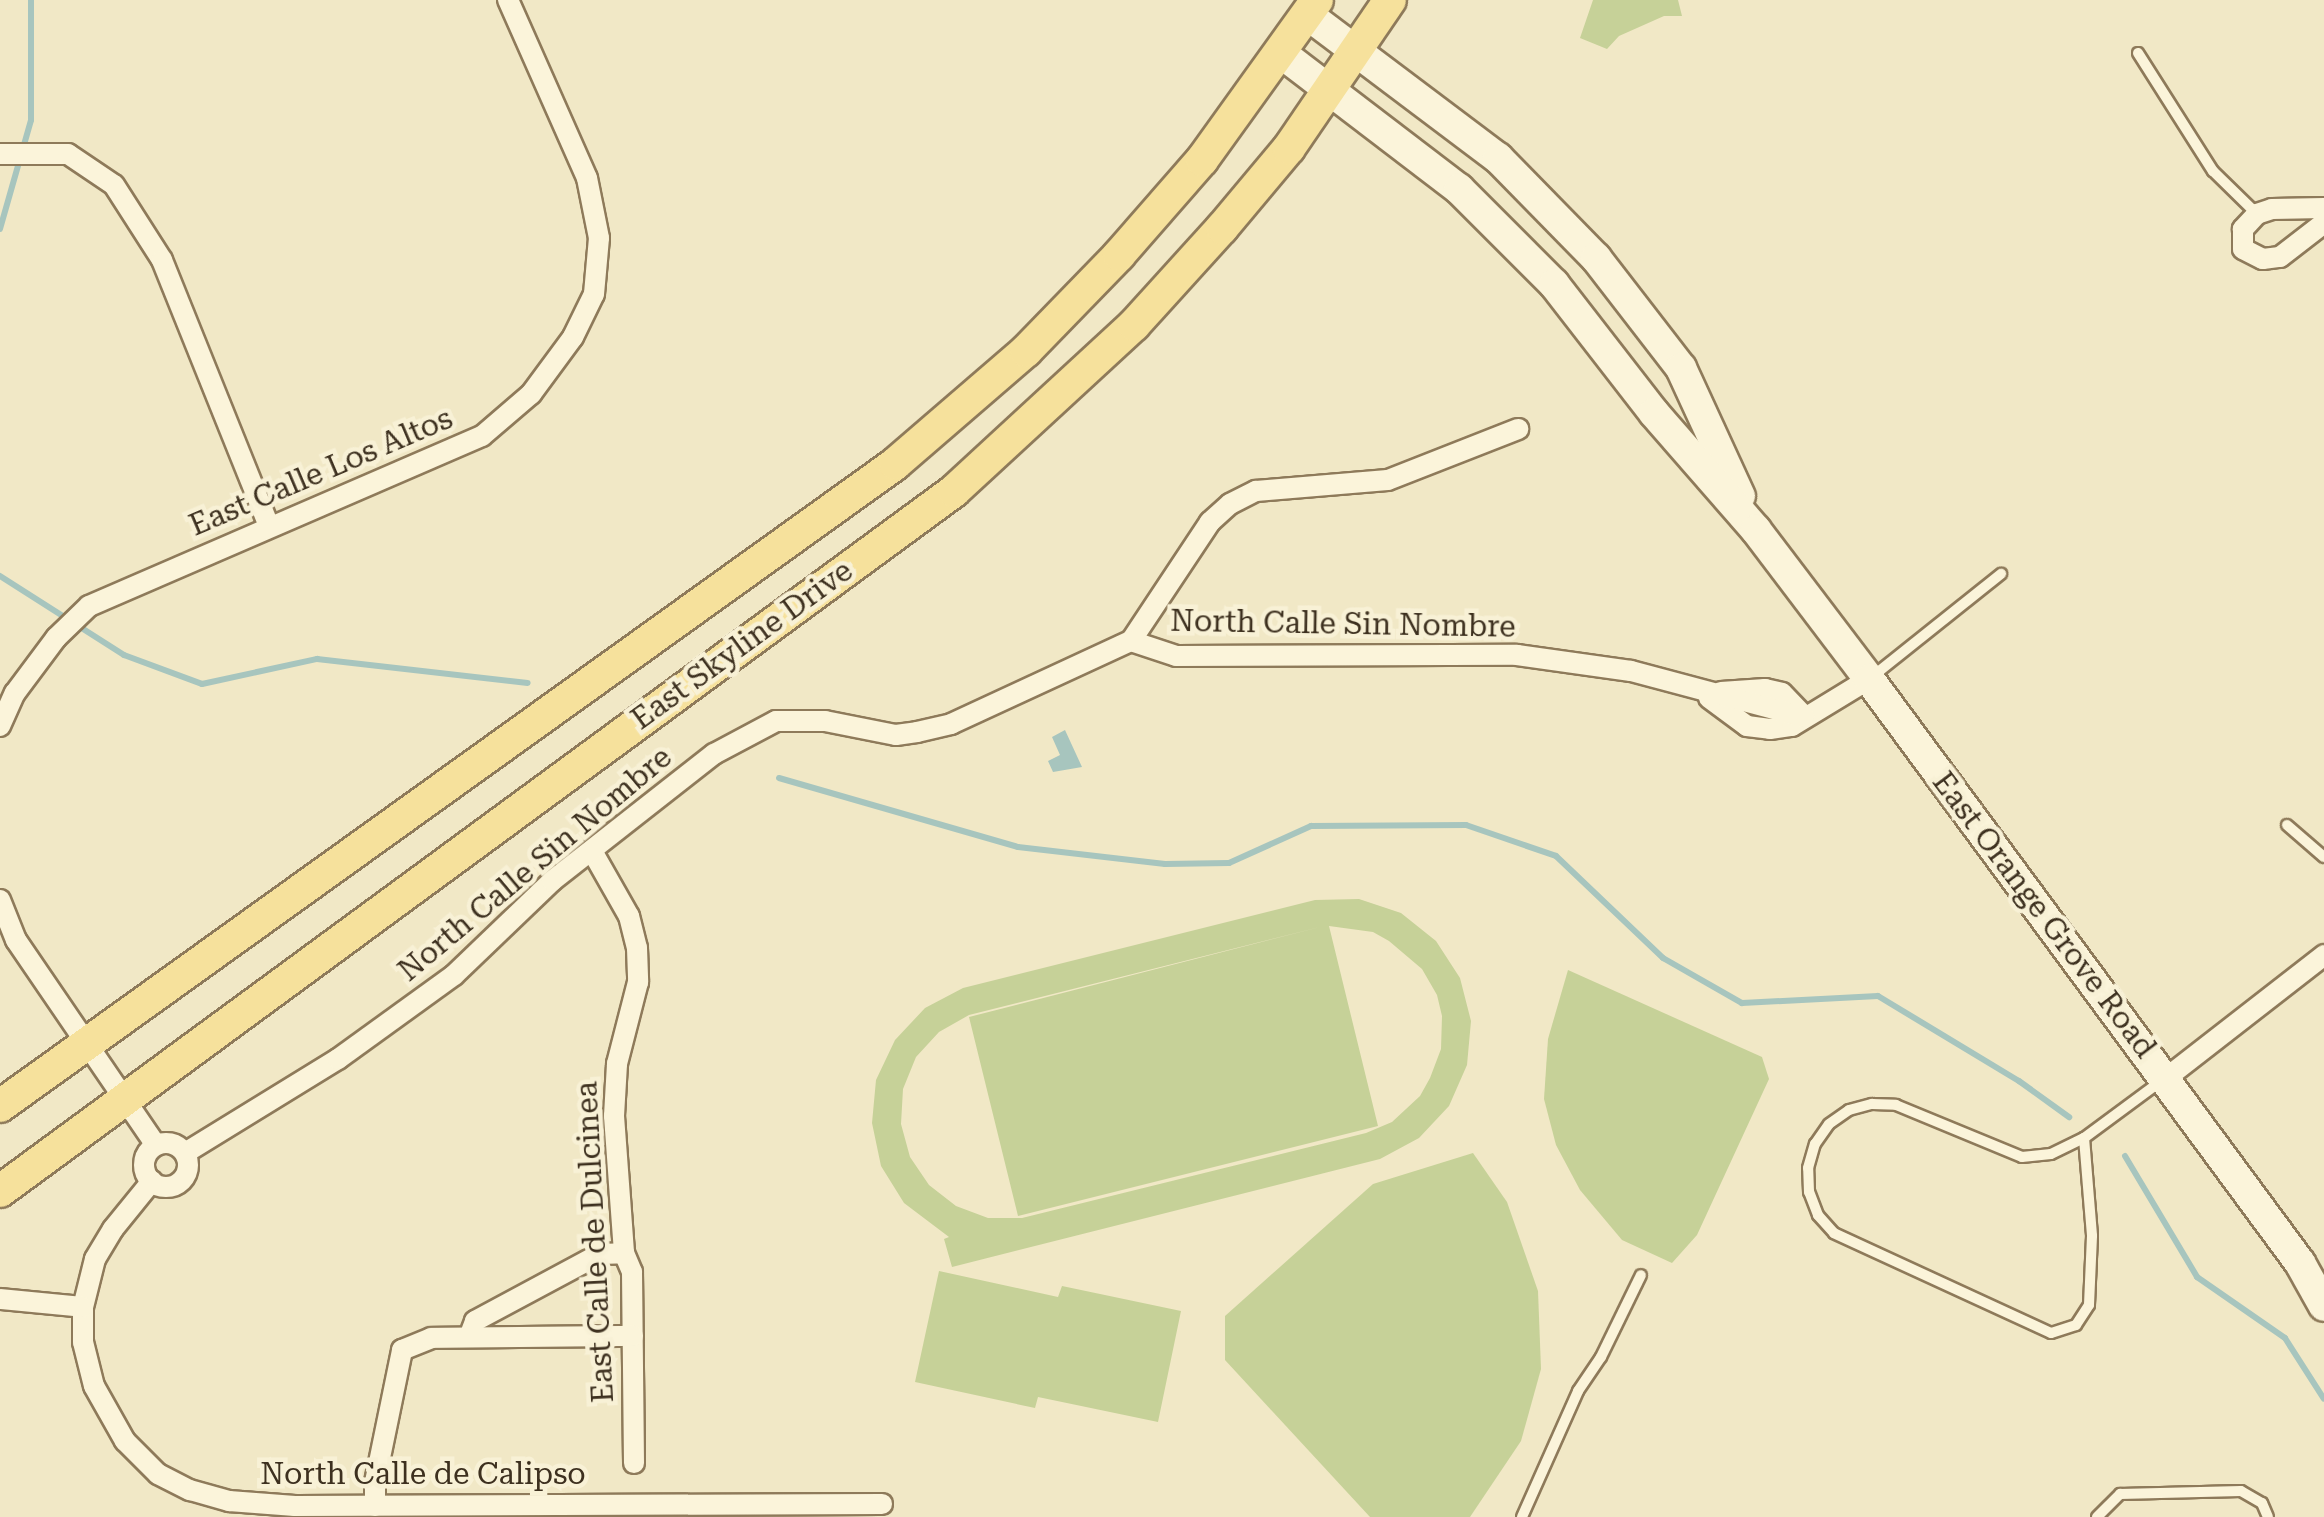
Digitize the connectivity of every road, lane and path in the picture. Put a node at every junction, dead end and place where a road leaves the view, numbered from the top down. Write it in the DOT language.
graph roads {
  1 [pos="508,0"];
  2 [pos="1390,0"];
  3 [pos="1312,8"];
  4 [pos="1358,50"];
  5 [pos="2138,52"];
  6 [pos="1280,53"];
  7 [pos="1332,89"];
  8 [pos="0,154"];
  9 [pos="2324,208"];
  10 [pos="2258,214"];
  11 [pos="2324,223"];
  12 [pos="1518,428"];
  13 [pos="269,526"];
  14 [pos="1756,530"];
  15 [pos="2001,574"];
  16 [pos="1131,640"];
  17 [pos="1869,679"];
  18 [pos="1704,694"];
  19 [pos="1804,717"];
  20 [pos="0,726"];
  21 [pos="2288,825"];
  22 [pos="592,852"];
  23 [pos="2319,852"];
  24 [pos="2324,866"];
  25 [pos="0,900"];
  26 [pos="2321,955"];
  27 [pos="84,1042"];
  28 [pos="2165,1079"];
  29 [pos="124,1100"];
  30 [pos="0,1106"];
  31 [pos="2084,1138"];
  32 [pos="156,1145"];
  33 [pos="185,1153"];
  34 [pos="152,1181"];
  35 [pos="0,1192"];
  36 [pos="624,1253"];
  37 [pos="1641,1275"];
  38 [pos="0,1300"];
  39 [pos="2324,1306"];
  40 [pos="83,1308"];
  41 [pos="633,1336"];
  42 [pos="469,1337"];
  43 [pos="634,1463"];
  44 [pos="882,1504"];
  45 [pos="375,1506"];
  46 [pos="1522,1517"];
  47 [pos="2096,1517"];
  48 [pos="2268,1517"];
  1 -- 13 [label="street, East Calle Los Altos"];
  2 -- 4 [label="main road, East Skyline Drive"];
  3 -- 4 [label="main road, East Orange Grove Road"];
  3 -- 6 [label="main road, East Skyline Drive"];
  4 -- 7 [label="main road, East Skyline Drive"];
  4 -- 14 [label="main road, East Orange Grove Road"];
  5 -- 10 [label="lane"];
  6 -- 7 [label="main road, East Orange Grove Road"];
  6 -- 27 [label="main road, East Skyline Drive"];
  7 -- 14 [label="main road, East Orange Grove Road"];
  7 -- 29 [label="main road, East Skyline Drive"];
  8 -- 13 [label="street"];
  9 -- 10 [label="street"];
  10 -- 11 [label="street"];
  12 -- 16 [label="street"];
  13 -- 20 [label="street, East Calle Los Altos"];
  14 -- 17 [label="main road, East Orange Grove Road"];
  15 -- 17 [label="lane"];
  16 -- 18 [label="street, North Calle Sin Nombre"];
  16 -- 22 [label="street, North Calle Sin Nombre"];
  17 -- 19 [label="street, North Calle Sin Nombre"];
  17 -- 28 [label="main road, East Orange Grove Road"];
  18 -- 19 [label="street, North Calle Sin Nombre"];
  18 -- 19 [label="street, North Calle Sin Nombre"];
  21 -- 23 [label="lane"];
  22 -- 33 [label="street, North Calle Sin Nombre"];
  22 -- 36 [label="street, East Calle de Dulcinea"];
  23 -- 24 [label="lane"];
  25 -- 27 [label="street"];
  26 -- 28 [label="street"];
  27 -- 29 [label="street"];
  27 -- 30 [label="main road, East Skyline Drive"];
  28 -- 31 [label="lane"];
  28 -- 39 [label="main road, East Orange Grove Road"];
  29 -- 32 [label="street"];
  29 -- 35 [label="main road, East Skyline Drive"];
  31 -- 31 [label="lane"];
  32 -- 33 [label="street"];
  32 -- 34 [label="street"];
  33 -- 34 [label="street, North Calle Sin Nombre"];
  34 -- 40 [label="street, North Calle Sin Nombre"];
  36 -- 41 [label="street, East Calle de Dulcinea"];
  36 -- 42 [label="street"];
  37 -- 46 [label="lane"];
  38 -- 40 [label="street"];
  40 -- 45 [label="street, North Calle de Calipso"];
  41 -- 42 [label="street"];
  41 -- 43 [label="street, East Calle de Dulcinea"];
  42 -- 45 [label="street"];
  44 -- 45 [label="street, North Calle de Calipso"];
  47 -- 48 [label="lane"];
}
